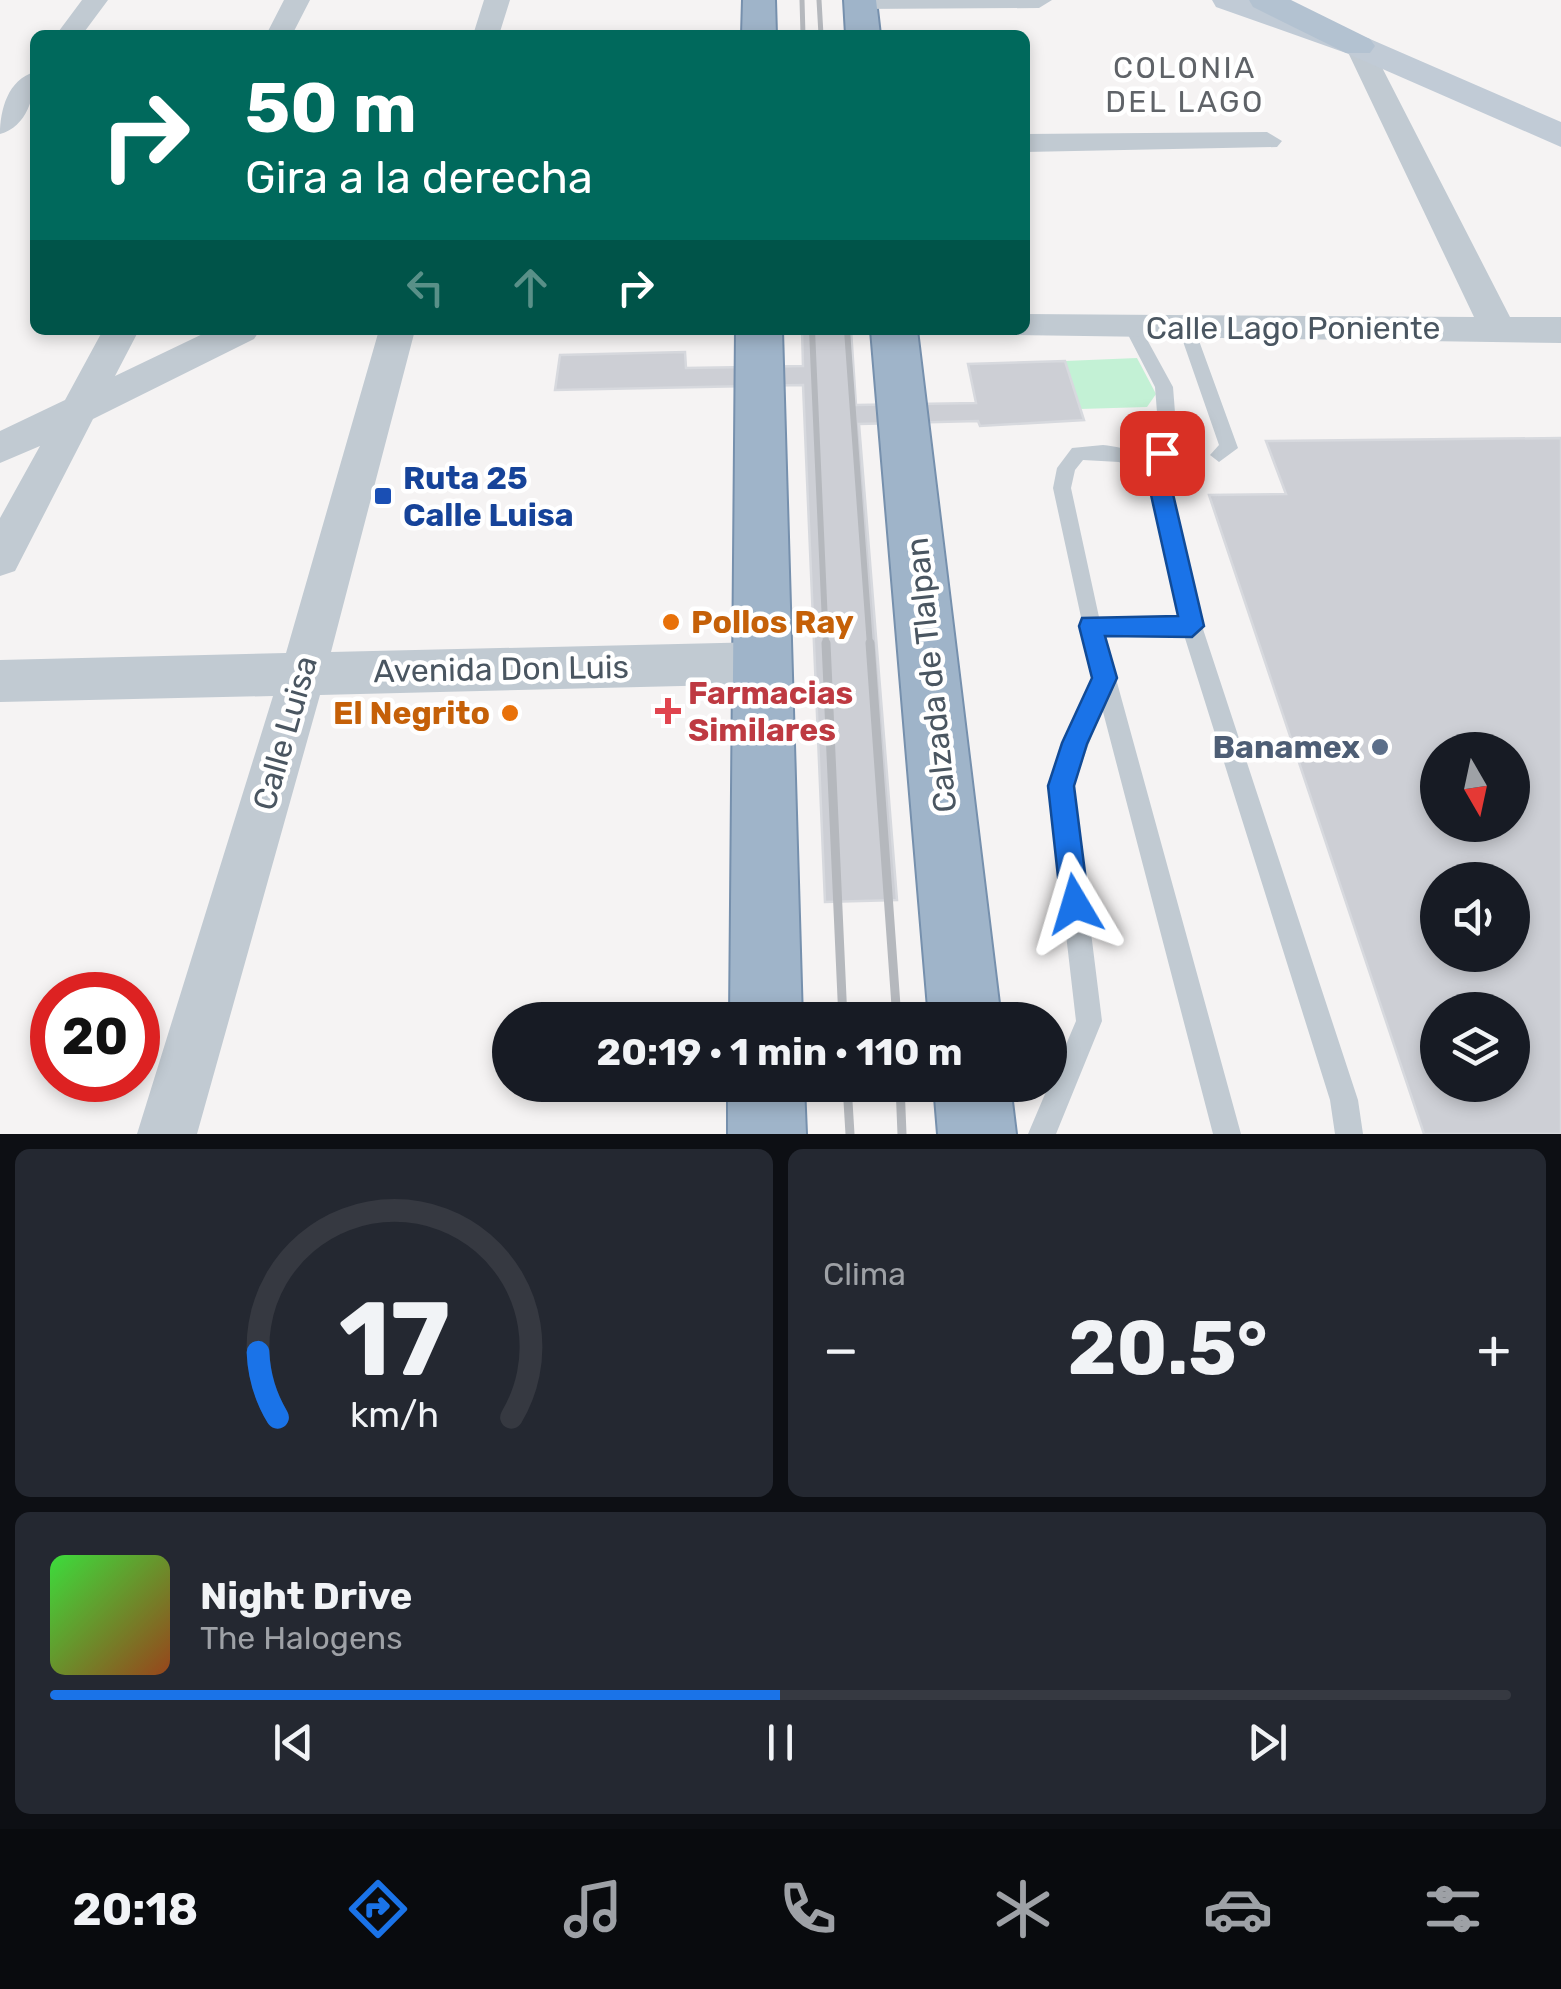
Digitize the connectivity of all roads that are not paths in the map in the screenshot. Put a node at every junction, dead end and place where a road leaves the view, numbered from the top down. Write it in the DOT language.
graph roads {
  1 [pos="95,0"];
  2 [pos="296,0"];
  3 [pos="497,0"];
  4 [pos="759,0"];
  5 [pos="1039,0"];
  6 [pos="1228,0"];
  7 [pos="1265,0"];
  8 [pos="1328,0"];
  9 [pos="860,1"];
  10 [pos="73,30"];
  11 [pos="281,30"];
  12 [pos="488,30"];
  13 [pos="759,30"];
  14 [pos="863,30"];
  15 [pos="1358,46"];
  16 [pos="30,86"];
  17 [pos="1543,91"];
  18 [pos="30,120"];
  19 [pos="1,122"];
  20 [pos="1561,136"];
  21 [pos="1267,141"];
  22 [pos="1030,142"];
  23 [pos="1030,326"];
  24 [pos="1132,327"];
  25 [pos="1186,327"];
  26 [pos="1498,329"];
  27 [pos="1561,330"];
  28 [pos="118,335"];
  29 [pos="232,335"];
  30 [pos="396,335"];
  31 [pos="759,335"];
  32 [pos="895,335"];
  33 [pos="78,410"];
  34 [pos="1167,424"];
  35 [pos="0,448"];
  36 [pos="1162,453"];
  37 [pos="1219,454"];
  38 [pos="1158,477"];
  39 [pos="0,558"];
  40 [pos="1091,626"];
  41 [pos="1192,626"];
  42 [pos="763,663"];
  43 [pos="303,673"];
  44 [pos="1104,678"];
  45 [pos="0,681"];
  46 [pos="766,1002"];
  47 [pos="964,1002"];
  48 [pos="766,1102"];
  49 [pos="974,1102"];
  50 [pos="168,1134"];
  51 [pos="766,1134"];
  52 [pos="977,1134"];
  53 [pos="1042,1134"];
  54 [pos="1227,1134"];
  55 [pos="1349,1134"];
  1 -- 10 [label="street"];
  2 -- 11 [label="street"];
  3 -- 12 [label="street"];
  4 -- 13 [label="highway"];
  5 -- 9 [label="street"];
  6 -- 15 [label="main road"];
  7 -- 15 [label="main road"];
  8 -- 17 [label="main road"];
  9 -- 14 [label="highway"];
  15 -- 20 [label="main road"];
  15 -- 26 [label="street"];
  16 -- 19 [label="street"];
  18 -- 19 [label="street"];
  21 -- 22 [label="street"];
  23 -- 24 [label="street, Calle Lago Poniente"];
  24 -- 25 [label="street, Calle Lago Poniente"];
  24 -- 34 [label="lane"];
  25 -- 26 [label="street, Calle Lago Poniente"];
  25 -- 37 [label="lane"];
  26 -- 27 [label="street, Calle Lago Poniente"];
  28 -- 33 [label="street"];
  29 -- 33 [label="street"];
  30 -- 43 [label="street, Calle Luisa"];
  31 -- 42 [label="highway"];
  32 -- 47 [label="highway, Calzada de Tlalpan"];
  33 -- 35 [label="street"];
  33 -- 39 [label="street"];
  36 -- 38 [label="lane"];
  38 -- 40 [label="lane"];
  38 -- 41 [label="lane"];
  40 -- 41 [label="lane"];
  40 -- 44 [label="lane"];
  41 -- 55 [label="lane"];
  42 -- 43 [label="street, Avenida Don Luis"];
  42 -- 46 [label="highway"];
  43 -- 45 [label="street, Avenida Don Luis"];
  43 -- 50 [label="street, Calle Luisa"];
  44 -- 53 [label="lane"];
  44 -- 54 [label="lane"];
  48 -- 51 [label="highway"];
  49 -- 52 [label="highway"];
}
